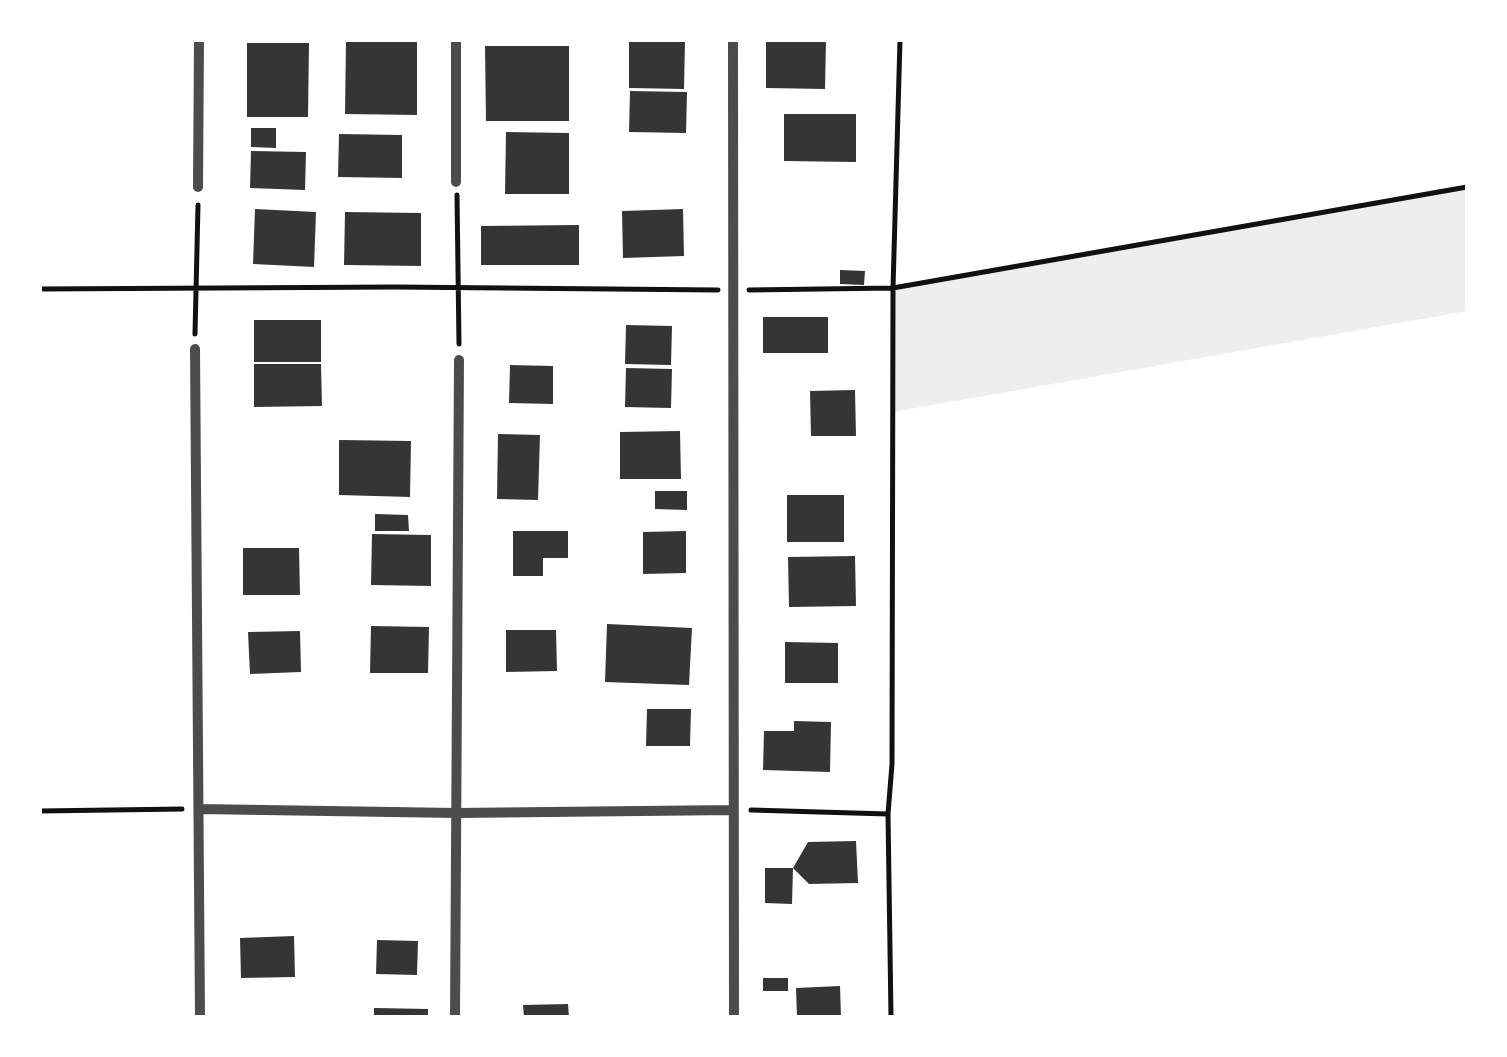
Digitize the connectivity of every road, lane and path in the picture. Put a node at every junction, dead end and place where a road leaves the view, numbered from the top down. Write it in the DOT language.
graph roads {
  1 [pos="199,40"];
  2 [pos="456,40"];
  3 [pos="734,40"];
  4 [pos="900,40"];
  5 [pos="456,182"];
  6 [pos="198,187"];
  7 [pos="1467,187"];
  8 [pos="196,288"];
  9 [pos="459,288"];
  10 [pos="892,288"];
  11 [pos="40,289"];
  12 [pos="734,290"];
  13 [pos="195,349"];
  14 [pos="458,360"];
  15 [pos="199,809"];
  16 [pos="733,810"];
  17 [pos="40,812"];
  18 [pos="456,814"];
  19 [pos="888,814"];
  20 [pos="200,1017"];
  21 [pos="455,1017"];
  22 [pos="734,1017"];
  23 [pos="891,1017"];
  1 -- 6 [label="street"];
  2 -- 5 [label="street"];
  3 -- 12 [label="street"];
  4 -- 10 [label="path"];
  5 -- 9 [label="path"];
  6 -- 8 [label="path"];
  7 -- 10 [label="path"];
  8 -- 9 [label="path"];
  8 -- 11 [label="path"];
  8 -- 13 [label="path"];
  9 -- 12 [label="path"];
  9 -- 14 [label="path"];
  10 -- 12 [label="path"];
  10 -- 19 [label="path"];
  12 -- 16 [label="street"];
  13 -- 15 [label="street"];
  14 -- 18 [label="street"];
  15 -- 17 [label="path"];
  15 -- 18 [label="street"];
  15 -- 20 [label="street"];
  16 -- 18 [label="street"];
  16 -- 19 [label="path"];
  16 -- 22 [label="street"];
  18 -- 21 [label="street"];
  19 -- 23 [label="path"];
}
